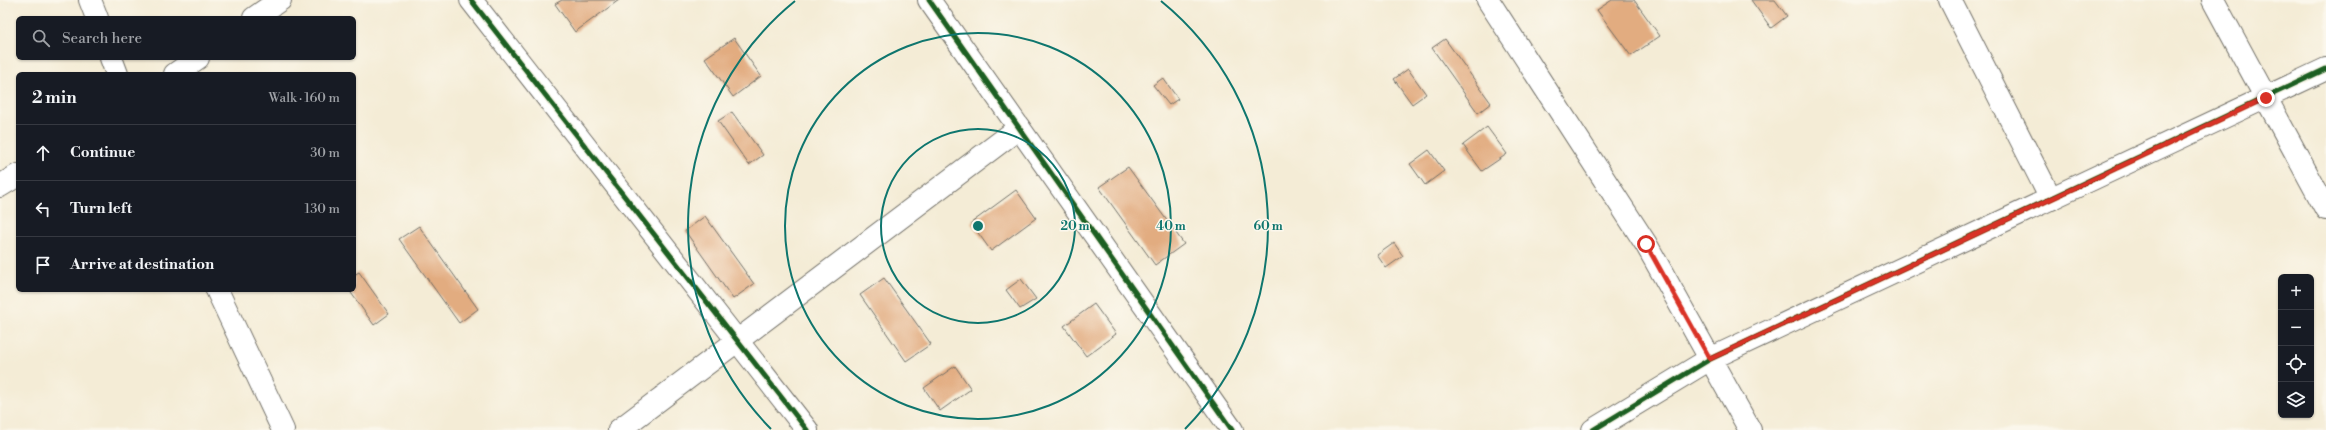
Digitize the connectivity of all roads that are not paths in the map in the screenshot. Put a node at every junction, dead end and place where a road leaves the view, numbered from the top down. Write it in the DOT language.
graph roads {
  1 [pos="90,0"];
  2 [pos="280,0"];
  3 [pos="471,0"];
  4 [pos="1488,0"];
  5 [pos="1950,0"];
  6 [pos="2213,0"];
  7 [pos="933,1"];
  8 [pos="95,16"];
  9 [pos="257,16"];
  10 [pos="112,60"];
  11 [pos="195,60"];
  12 [pos="2326,69"];
  13 [pos="116,72"];
  14 [pos="178,72"];
  15 [pos="2266,98"];
  16 [pos="1019,128"];
  17 [pos="16,176"];
  18 [pos="0,186"];
  19 [pos="2051,199"];
  20 [pos="2326,208"];
  21 [pos="218,292"];
  22 [pos="737,340"];
  23 [pos="1710,359"];
  24 [pos="283,430"];
  25 [pos="619,430"];
  26 [pos="807,430"];
  27 [pos="1232,430"];
  28 [pos="1594,430"];
  29 [pos="1750,430"];
  1 -- 8 [label="street"];
  2 -- 9 [label="street"];
  3 -- 22 [label="street"];
  4 -- 23 [label="street"];
  5 -- 19 [label="street"];
  6 -- 15 [label="street"];
  7 -- 16 [label="street"];
  10 -- 13 [label="street"];
  11 -- 14 [label="street"];
  12 -- 15 [label="street"];
  15 -- 19 [label="street"];
  15 -- 20 [label="street"];
  16 -- 22 [label="street"];
  16 -- 27 [label="street"];
  17 -- 18 [label="street"];
  19 -- 23 [label="street"];
  21 -- 24 [label="street"];
  22 -- 25 [label="street"];
  22 -- 26 [label="street"];
  23 -- 28 [label="street"];
  23 -- 29 [label="street"];
}
